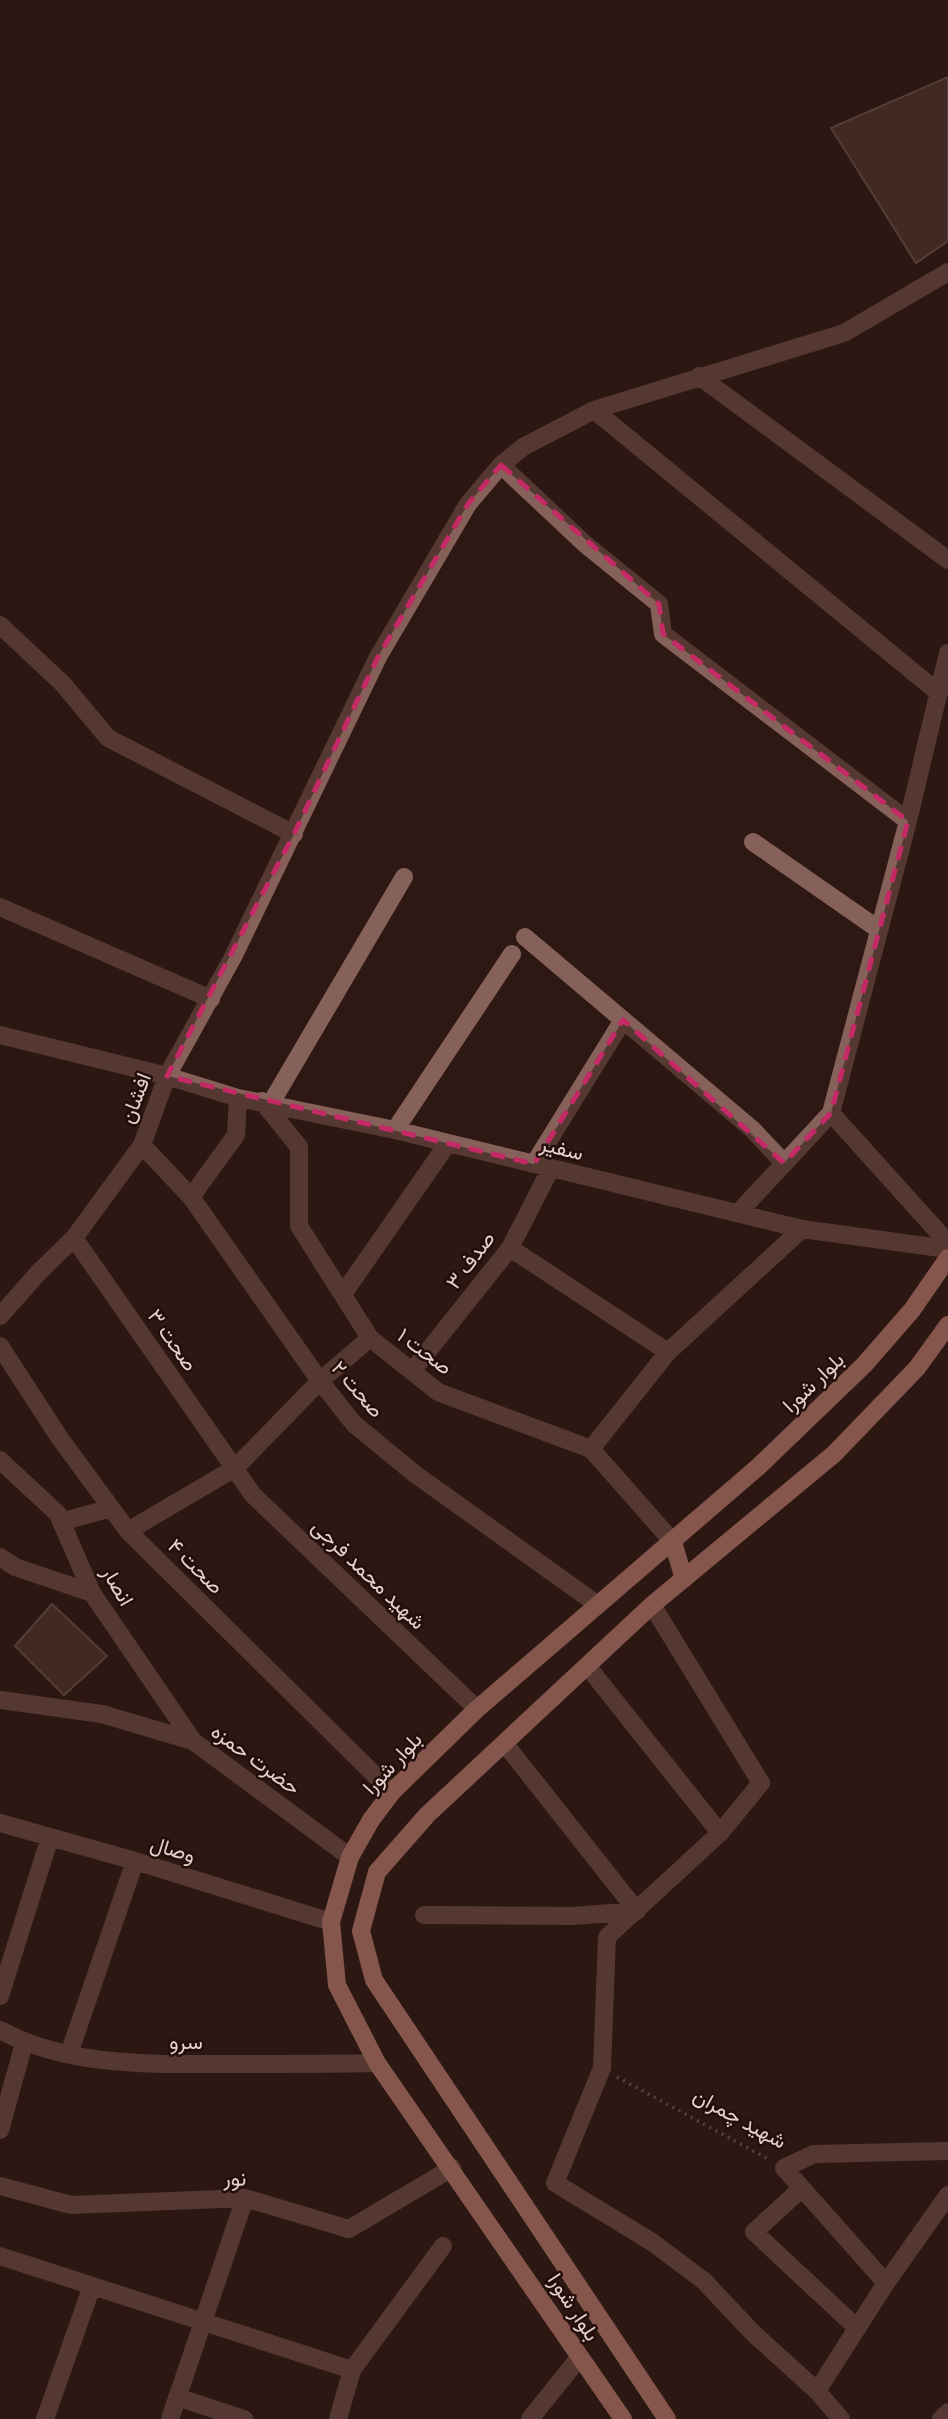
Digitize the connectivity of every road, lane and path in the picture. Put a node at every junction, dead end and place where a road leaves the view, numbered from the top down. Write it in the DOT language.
graph roads {
  1 [pos="948,272"];
  2 [pos="699,376"];
  3 [pos="594,410"];
  4 [pos="501,465"];
  5 [pos="948,560"];
  6 [pos="0,625"];
  7 [pos="948,653"];
  8 [pos="939,693"];
  9 [pos="908,821"];
  10 [pos="294,834"];
  11 [pos="753,842"];
  12 [pos="404,877"];
  13 [pos="0,908"];
  14 [pos="878,929"];
  15 [pos="526,937"];
  16 [pos="513,954"];
  17 [pos="211,999"];
  18 [pos="623,1020"];
  19 [pos="0,1035"];
  20 [pos="167,1076"];
  21 [pos="238,1098"];
  22 [pos="266,1102"];
  23 [pos="831,1113"];
  24 [pos="395,1130"];
  25 [pos="448,1143"];
  26 [pos="142,1144"];
  27 [pos="784,1163"];
  28 [pos="543,1166"];
  29 [pos="191,1196"];
  30 [pos="739,1212"];
  31 [pos="802,1229"];
  32 [pos="74,1238"];
  33 [pos="948,1243"];
  34 [pos="510,1248"];
  35 [pos="948,1249"];
  36 [pos="948,1258"];
  37 [pos="343,1294"];
  38 [pos="0,1316"];
  39 [pos="948,1325"];
  40 [pos="370,1338"];
  41 [pos="0,1346"];
  42 [pos="668,1352"];
  43 [pos="412,1371"];
  44 [pos="320,1381"];
  45 [pos="591,1448"];
  46 [pos="0,1460"];
  47 [pos="235,1468"];
  48 [pos="111,1508"];
  49 [pos="61,1522"];
  50 [pos="128,1531"];
  51 [pos="673,1542"];
  52 [pos="7,1562"];
  53 [pos="684,1579"];
  54 [pos="92,1593"];
  55 [pos="598,1605"];
  56 [pos="652,1605"];
  57 [pos="588,1667"];
  58 [pos="0,1700"];
  59 [pos="477,1709"];
  60 [pos="193,1741"];
  61 [pos="505,1744"];
  62 [pos="392,1792"];
  63 [pos="0,1823"];
  64 [pos="720,1833"];
  65 [pos="50,1837"];
  66 [pos="350,1857"];
  67 [pos="135,1861"];
  68 [pos="637,1910"];
  69 [pos="424,1915"];
  70 [pos="331,1922"];
  71 [pos="0,1996"];
  72 [pos="0,2030"];
  73 [pos="24,2043"];
  74 [pos="69,2054"];
  75 [pos="377,2063"];
  76 [pos="602,2068"];
  77 [pos="0,2130"];
  78 [pos="948,2151"];
  79 [pos="452,2168"];
  80 [pos="784,2168"];
  81 [pos="0,2186"];
  82 [pos="802,2188"];
  83 [pos="948,2195"];
  84 [pos="245,2198"];
  85 [pos="443,2246"];
  86 [pos="0,2256"];
  87 [pos="886,2283"];
  88 [pos="92,2286"];
  89 [pos="202,2322"];
  90 [pos="857,2328"];
  91 [pos="579,2358"];
  92 [pos="352,2370"];
  93 [pos="817,2391"];
  94 [pos="177,2397"];
  95 [pos="948,2412"];
  96 [pos="45,2419"];
  97 [pos="170,2419"];
  98 [pos="244,2419"];
  99 [pos="338,2419"];
  100 [pos="530,2419"];
  101 [pos="623,2419"];
  102 [pos="667,2419"];
  103 [pos="841,2419"];
  104 [pos="941,2419"];
  1 -- 2 [label="street, افشان"];
  2 -- 3 [label="street, افشان"];
  2 -- 5 [label="street"];
  3 -- 4 [label="street, افشان"];
  3 -- 8 [label="street"];
  4 -- 9 [label="street"];
  4 -- 10 [label="street, افشان"];
  6 -- 10 [label="street"];
  7 -- 8 [label="street"];
  8 -- 9 [label="street"];
  9 -- 14 [label="street"];
  10 -- 17 [label="street, افشان"];
  11 -- 14 [label="street"];
  12 -- 22 [label="street"];
  13 -- 17 [label="street"];
  14 -- 23 [label="street"];
  15 -- 18 [label="street"];
  16 -- 24 [label="street"];
  17 -- 20 [label="street, افشان"];
  18 -- 27 [label="street"];
  18 -- 28 [label="street, صدف ۳"];
  19 -- 20 [label="street, سفیر"];
  20 -- 21 [label="street, سفیر"];
  20 -- 26 [label="street, افشان"];
  21 -- 22 [label="street, سفیر"];
  21 -- 29 [label="street"];
  22 -- 24 [label="street, سفیر"];
  22 -- 37 [label="street, صحت ۱"];
  23 -- 27 [label="street"];
  23 -- 33 [label="street"];
  24 -- 25 [label="street, سفیر"];
  25 -- 28 [label="street, سفیر"];
  25 -- 37 [label="street"];
  26 -- 29 [label="street, صحت ۲"];
  26 -- 32 [label="street, افشان"];
  27 -- 30 [label="street"];
  28 -- 30 [label="street, سفیر"];
  28 -- 34 [label="street, صدف ۳"];
  29 -- 44 [label="street, صحت ۲"];
  30 -- 31 [label="street, سفیر"];
  31 -- 35 [label="street, سفیر"];
  31 -- 42 [label="street"];
  32 -- 38 [label="street, افشان"];
  32 -- 47 [label="street, صحت ۳"];
  34 -- 42 [label="street"];
  34 -- 43 [label="street, صدف ۳"];
  36 -- 51 [label="main road, بلوار شورا"];
  37 -- 40 [label="street, صحت ۱"];
  39 -- 53 [label="main road, بلوار شورا"];
  40 -- 43 [label="street, صحت ۱"];
  40 -- 44 [label="street"];
  41 -- 48 [label="street, صحت ۴"];
  42 -- 45 [label="street"];
  43 -- 45 [label="street, صحت ۱"];
  44 -- 47 [label="street"];
  44 -- 55 [label="street, صحت ۲"];
  45 -- 51 [label="street, صحت ۱"];
  46 -- 49 [label="street, انصار"];
  47 -- 50 [label="street"];
  47 -- 59 [label="street, شهید محمد فرجی"];
  48 -- 49 [label="street"];
  48 -- 50 [label="street, صحت ۴"];
  49 -- 54 [label="street, انصار"];
  50 -- 62 [label="street, صحت ۴"];
  51 -- 53 [label="main road"];
  51 -- 55 [label="main road, بلوار شورا"];
  52 -- 54 [label="street"];
  53 -- 56 [label="main road, بلوار شورا"];
  54 -- 60 [label="street, انصار"];
  55 -- 59 [label="main road, بلوار شورا"];
  56 -- 57 [label="main road, بلوار شورا"];
  56 -- 64 [label="street"];
  57 -- 61 [label="main road, بلوار شورا"];
  57 -- 64 [label="street"];
  58 -- 60 [label="street, حضرت حمزه"];
  59 -- 62 [label="main road, بلوار شورا"];
  60 -- 66 [label="street, حضرت حمزه"];
  61 -- 68 [label="street"];
  61 -- 102 [label="main road, بلوار شورا"];
  62 -- 66 [label="main road, بلوار شورا"];
  63 -- 65 [label="street, وصال"];
  64 -- 68 [label="street"];
  65 -- 67 [label="street, وصال"];
  65 -- 71 [label="street"];
  66 -- 70 [label="main road, بلوار شورا"];
  67 -- 70 [label="street, وصال"];
  67 -- 74 [label="street"];
  68 -- 69 [label="street"];
  68 -- 76 [label="street"];
  70 -- 75 [label="main road, بلوار شورا"];
  72 -- 73 [label="street, سرو"];
  73 -- 74 [label="street, سرو"];
  73 -- 77 [label="street"];
  74 -- 75 [label="street, سرو"];
  75 -- 79 [label="main road, بلوار شورا"];
  76 -- 80 [label="path, شهید چمران"];
  76 -- 93 [label="street"];
  78 -- 80 [label="street, شهید چمران"];
  79 -- 84 [label="street, نور"];
  79 -- 91 [label="main road, بلوار شورا"];
  80 -- 82 [label="street"];
  81 -- 84 [label="street, نور"];
  82 -- 87 [label="street"];
  82 -- 90 [label="street"];
  83 -- 87 [label="street"];
  84 -- 89 [label="street"];
  85 -- 92 [label="street"];
  86 -- 88 [label="street"];
  87 -- 90 [label="street"];
  88 -- 89 [label="street"];
  88 -- 96 [label="street"];
  89 -- 92 [label="street"];
  89 -- 94 [label="street"];
  90 -- 93 [label="street"];
  91 -- 100 [label="street"];
  91 -- 101 [label="main road, بلوار شورا"];
  92 -- 99 [label="street"];
  93 -- 103 [label="street"];
  94 -- 97 [label="street"];
  94 -- 98 [label="street"];
  95 -- 104 [label="street"];
}
